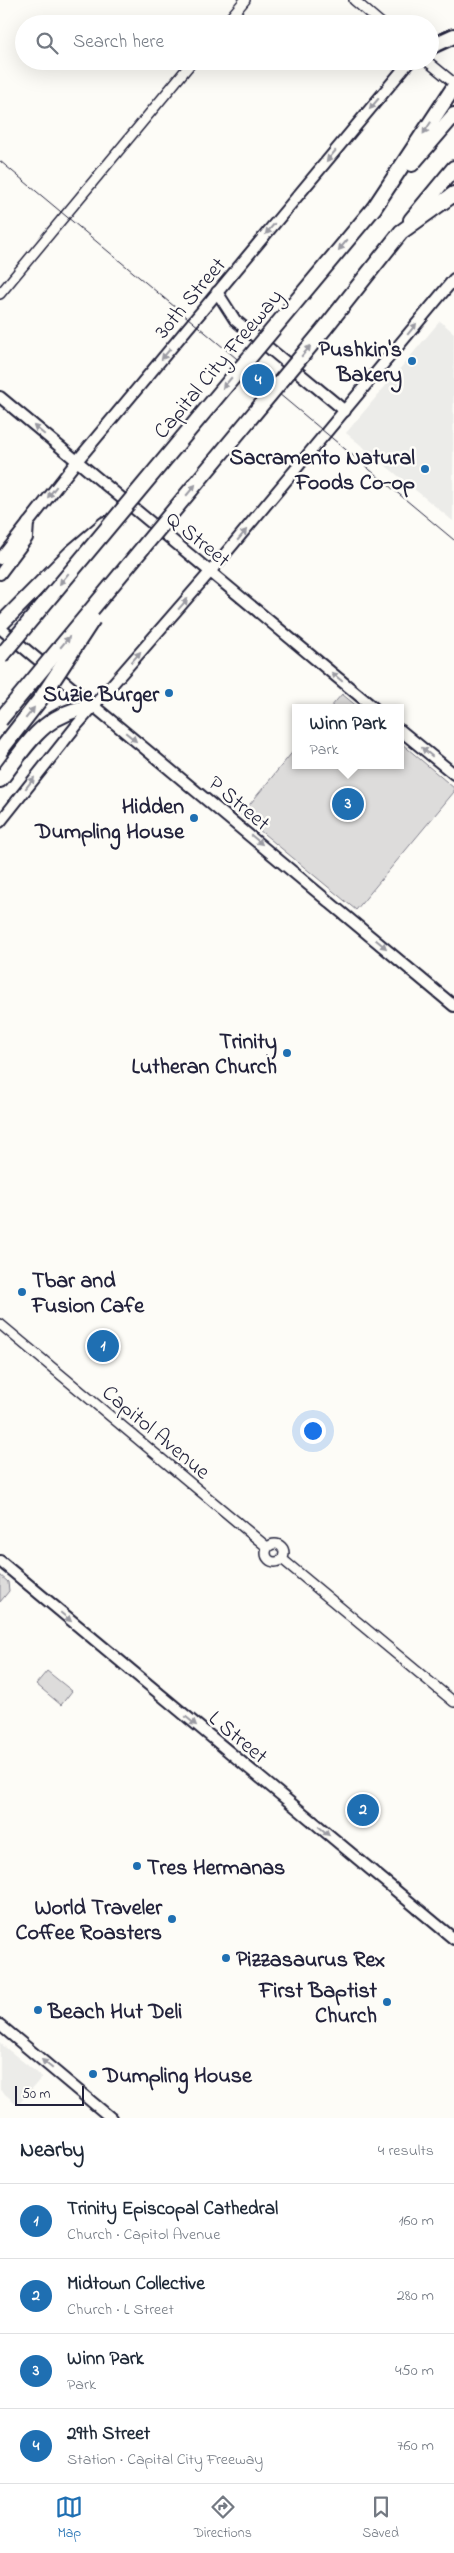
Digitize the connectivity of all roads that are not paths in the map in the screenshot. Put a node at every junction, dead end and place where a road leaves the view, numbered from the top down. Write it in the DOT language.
graph roads {
  1 [pos="244,0"];
  2 [pos="354,0"];
  3 [pos="232,15"];
  4 [pos="372,15"];
  5 [pos="454,36"];
  6 [pos="439,43"];
  7 [pos="186,70"];
  8 [pos="402,70"];
  9 [pos="438,70"];
  10 [pos="454,85"];
  11 [pos="454,115"];
  12 [pos="454,168"];
  13 [pos="454,194"];
  14 [pos="374,208"];
  15 [pos="401,232"];
  16 [pos="454,279"];
  17 [pos="217,292"];
  18 [pos="0,294"];
  19 [pos="0,397"];
  20 [pos="345,411"];
  21 [pos="77,461"];
  22 [pos="118,514"];
  23 [pos="28,523"];
  24 [pos="0,559"];
  25 [pos="126,568"];
  26 [pos="210,572"];
  27 [pos="0,574"];
  28 [pos="0,627"];
  29 [pos="0,657"];
  30 [pos="369,704"];
  31 [pos="94,706"];
  32 [pos="0,720"];
  33 [pos="404,733"];
  34 [pos="0,751"];
  35 [pos="454,774"];
  36 [pos="0,780"];
  37 [pos="0,822"];
  38 [pos="454,1006"];
  39 [pos="0,1324"];
  40 [pos="0,1561"];
  41 [pos="454,1702"];
  42 [pos="454,1939"];
  43 [pos="0,2025"];
  44 [pos="111,2118"];
  1 -- 3 [label="street"];
  2 -- 4 [label="street"];
  5 -- 6 [label="highway"];
  7 -- 18 [label="street"];
  8 -- 17 [label="main road, 30th Street, one-way"];
  9 -- 10 [label="street"];
  10 -- 14 [label="highway, Capital City Freeway, one-way"];
  11 -- 14 [label="highway"];
  12 -- 15 [label="highway"];
  13 -- 15 [label="highway"];
  14 -- 22 [label="highway, Capital City Freeway, one-way, bridge"];
  25 -- 15 [label="highway, one-way, bridge"];
  20 -- 16 [label="main road, one-way"];
  17 -- 20 [label="main road"];
  17 -- 21 [label="main road, 30th Street, one-way"];
  21 -- 19 [label="main road, Q Street, one-way"];
  26 -- 20 [label="main road, one-way"];
  21 -- 23 [label="main road, 30th Street, one-way"];
  21 -- 26 [label="main road, Q Street"];
  22 -- 28 [label="highway, bridge"];
  22 -- 29 [label="highway, Capital City Freeway, one-way, bridge"];
  23 -- 24 [label="main road, 30th Street"];
  23 -- 27 [label="main road"];
  32 -- 25 [label="highway, one-way, bridge"];
  34 -- 25 [label="highway, one-way, bridge"];
  30 -- 26 [label="main road, Q Street, one-way"];
  31 -- 26 [label="main road, one-way"];
  28 -- 31 [label="main road, P Street"];
  31 -- 36 [label="highway"];
  37 -- 31 [label="main road, one-way"];
  31 -- 38 [label="main road, P Street, one-way"];
  35 -- 33 [label="main road, one-way"];
  39 -- 41 [label="street, Capitol Avenue"];
  40 -- 42 [label="main road, L Street, one-way"];
  44 -- 43 [label="main road, one-way"];
}
